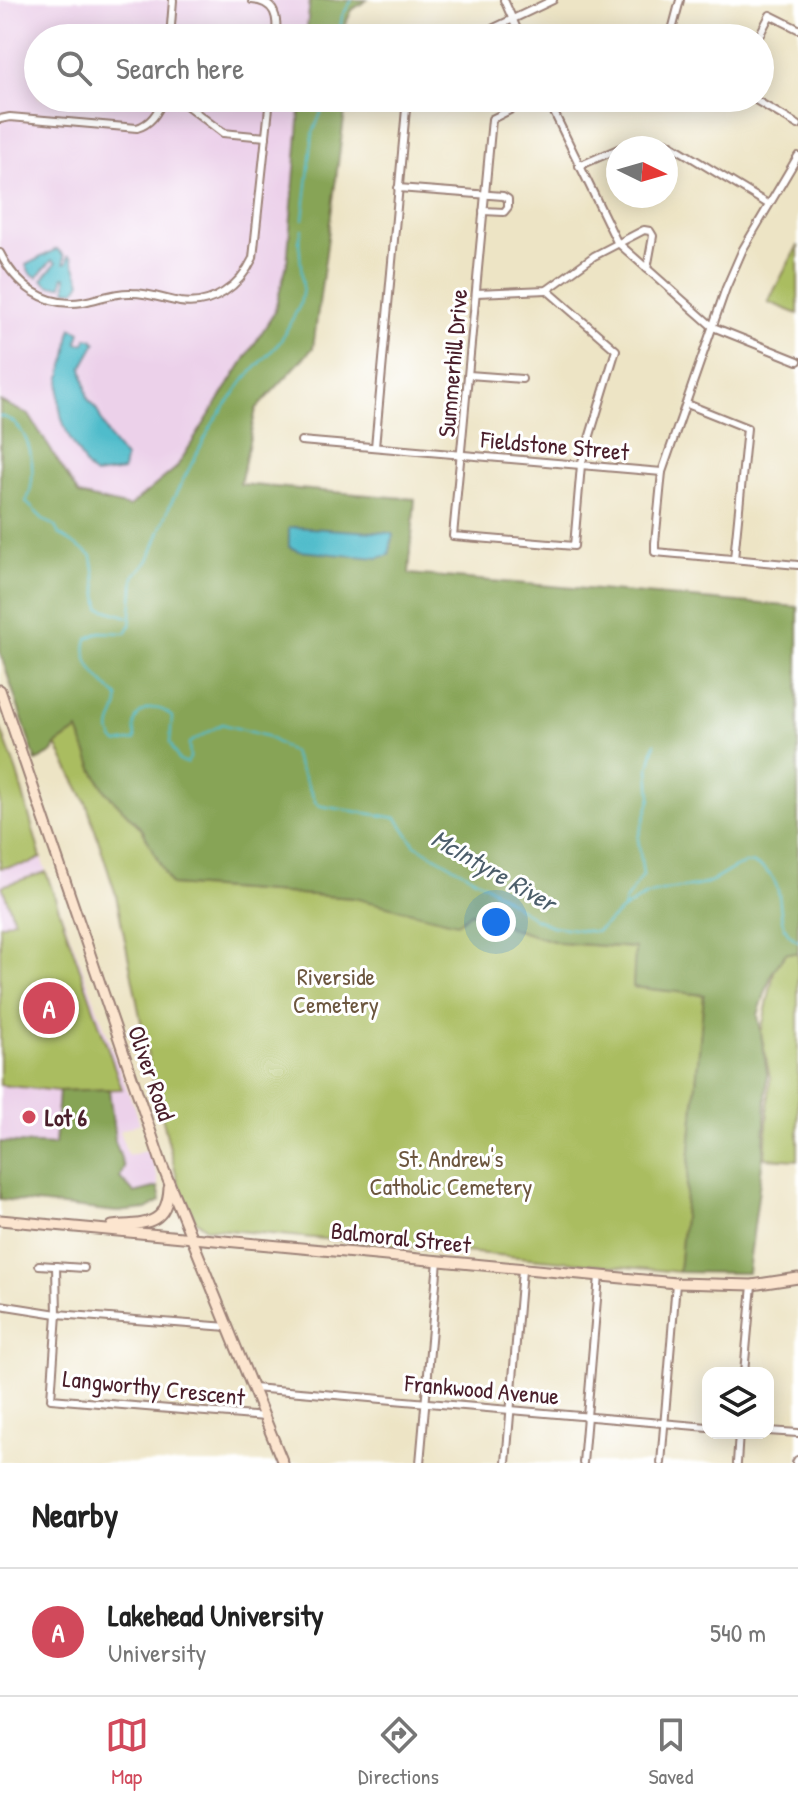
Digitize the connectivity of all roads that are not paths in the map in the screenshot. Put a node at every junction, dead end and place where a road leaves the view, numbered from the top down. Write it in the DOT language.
graph roads {
  1 [pos="173,0"];
  2 [pos="252,0"];
  3 [pos="504,0"];
  4 [pos="553,0"];
  5 [pos="680,0"];
  6 [pos="513,20"];
  7 [pos="171,24"];
  8 [pos="277,24"];
  9 [pos="504,24"];
  10 [pos="515,24"];
  11 [pos="674,24"];
  12 [pos="765,24"];
  13 [pos="798,29"];
  14 [pos="774,111"];
  15 [pos="156,112"];
  16 [pos="195,112"];
  17 [pos="269,112"];
  18 [pos="406,112"];
  19 [pos="506,112"];
  20 [pos="554,112"];
  21 [pos="0,119"];
  22 [pos="798,125"];
  23 [pos="266,137"];
  24 [pos="678,149"];
  25 [pos="606,154"];
  26 [pos="798,156"];
  27 [pos="579,166"];
  28 [pos="398,188"];
  29 [pos="485,194"];
  30 [pos="768,204"];
  31 [pos="483,211"];
  32 [pos="617,242"];
  33 [pos="0,253"];
  34 [pos="647,269"];
  35 [pos="547,290"];
  36 [pos="476,293"];
  37 [pos="713,327"];
  38 [pos="798,361"];
  39 [pos="469,375"];
  40 [pos="522,379"];
  41 [pos="687,404"];
  42 [pos="301,441"];
  43 [pos="375,447"];
  44 [pos="462,456"];
  45 [pos="581,465"];
  46 [pos="662,472"];
  47 [pos="734,559"];
  48 [pos="798,565"];
  49 [pos="0,690"];
  50 [pos="169,1185"];
  51 [pos="0,1220"];
  52 [pos="97,1228"];
  53 [pos="192,1239"];
  54 [pos="438,1261"];
  55 [pos="39,1265"];
  56 [pos="56,1266"];
  57 [pos="84,1268"];
  58 [pos="522,1270"];
  59 [pos="599,1276"];
  60 [pos="798,1278"];
  61 [pos="676,1283"];
  62 [pos="752,1285"];
  63 [pos="0,1305"];
  64 [pos="57,1314"];
  65 [pos="228,1327"];
  66 [pos="745,1367"];
  67 [pos="253,1388"];
  68 [pos="426,1402"];
  69 [pos="510,1410"];
  70 [pos="265,1417"];
  71 [pos="587,1417"];
  72 [pos="665,1424"];
  73 [pos="702,1427"];
  74 [pos="774,1431"];
  75 [pos="798,1433"];
  76 [pos="739,1439"];
  77 [pos="283,1463"];
  78 [pos="291,1463"];
  79 [pos="420,1463"];
  80 [pos="506,1463"];
  81 [pos="583,1463"];
  82 [pos="661,1463"];
  83 [pos="737,1463"];
  1 -- 7 [label="street"];
  2 -- 8 [label="street"];
  3 -- 6 [label="street"];
  4 -- 6 [label="street"];
  5 -- 11 [label="street"];
  6 -- 9 [label="street"];
  6 -- 10 [label="street"];
  12 -- 13 [label="street"];
  14 -- 22 [label="street"];
  15 -- 21 [label="street"];
  16 -- 23 [label="street"];
  17 -- 23 [label="street"];
  18 -- 28 [label="street"];
  19 -- 29 [label="street, Summerhill Drive"];
  20 -- 27 [label="street"];
  23 -- 33 [label="street"];
  24 -- 30 [label="street"];
  25 -- 27 [label="street"];
  26 -- 30 [label="street"];
  27 -- 32 [label="street"];
  28 -- 29 [label="street"];
  28 -- 43 [label="street"];
  29 -- 31 [label="street, Summerhill Drive"];
  29 -- 31 [label="street"];
  30 -- 37 [label="street"];
  31 -- 36 [label="street, Summerhill Drive"];
  32 -- 34 [label="street"];
  32 -- 34 [label="street"];
  32 -- 35 [label="street"];
  34 -- 37 [label="street"];
  35 -- 36 [label="street"];
  35 -- 45 [label="street"];
  36 -- 39 [label="street, Summerhill Drive"];
  37 -- 38 [label="street"];
  37 -- 41 [label="street"];
  39 -- 40 [label="street"];
  39 -- 44 [label="street, Summerhill Drive"];
  41 -- 46 [label="street"];
  41 -- 47 [label="street"];
  42 -- 43 [label="street, Fieldstone Street"];
  43 -- 44 [label="street, Fieldstone Street"];
  44 -- 45 [label="street, Fieldstone Street"];
  44 -- 45 [label="street, Summerhill Drive"];
  45 -- 46 [label="street, Fieldstone Street"];
  46 -- 47 [label="street"];
  47 -- 48 [label="street"];
  49 -- 50 [label="main road, Oliver Road"];
  50 -- 52 [label="main road"];
  50 -- 53 [label="main road, Oliver Road"];
  51 -- 52 [label="main road, Balmoral Street"];
  52 -- 53 [label="main road, Balmoral Street"];
  53 -- 54 [label="main road, Balmoral Street"];
  53 -- 65 [label="main road, Oliver Road"];
  54 -- 58 [label="main road, Balmoral Street"];
  54 -- 68 [label="street"];
  55 -- 56 [label="street"];
  56 -- 57 [label="street"];
  56 -- 64 [label="street"];
  58 -- 59 [label="main road, Balmoral Street"];
  58 -- 69 [label="street"];
  59 -- 61 [label="main road, Balmoral Street"];
  59 -- 71 [label="street"];
  60 -- 62 [label="main road, Balmoral Street"];
  61 -- 62 [label="main road, Balmoral Street"];
  61 -- 72 [label="street"];
  62 -- 66 [label="street"];
  63 -- 64 [label="street"];
  64 -- 65 [label="street"];
  64 -- 70 [label="street, Langworthy Crescent"];
  65 -- 67 [label="main road, Oliver Road"];
  67 -- 68 [label="street, Frankwood Avenue"];
  67 -- 70 [label="main road, Oliver Road"];
  68 -- 69 [label="street, Frankwood Avenue"];
  68 -- 79 [label="street"];
  69 -- 71 [label="street, Frankwood Avenue"];
  69 -- 80 [label="street"];
  70 -- 77 [label="main road, Oliver Road"];
  71 -- 72 [label="street, Frankwood Avenue"];
  71 -- 81 [label="street"];
  72 -- 73 [label="street, Frankwood Avenue"];
  72 -- 82 [label="street"];
  74 -- 75 [label="street"];
  76 -- 83 [label="street"];
  77 -- 78 [label="street"];
}
